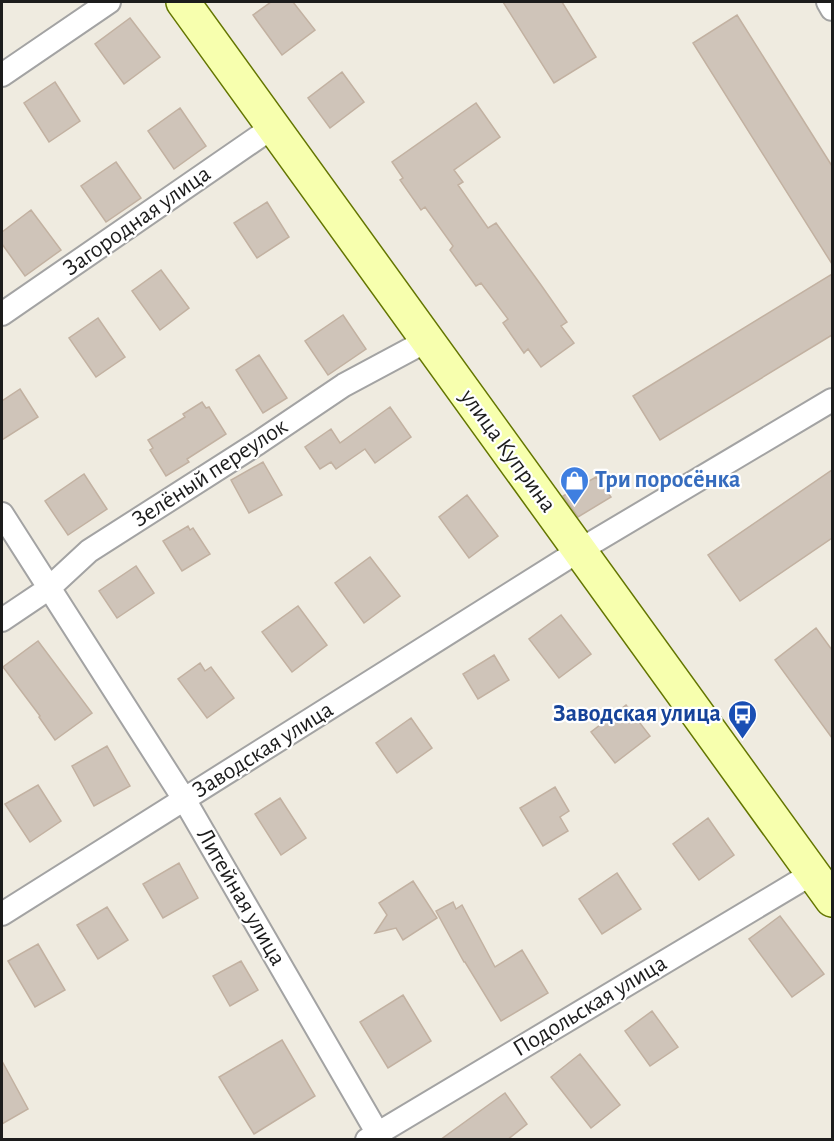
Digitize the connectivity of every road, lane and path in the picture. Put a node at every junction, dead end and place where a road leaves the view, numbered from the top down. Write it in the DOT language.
graph roads {
  1 [pos="109,2"];
  2 [pos="183,2"];
  3 [pos="828,2"];
  4 [pos="832,9"];
  5 [pos="2,75"];
  6 [pos="273,127"];
  7 [pos="2,314"];
  8 [pos="428,340"];
  9 [pos="832,400"];
  10 [pos="2,514"];
  11 [pos="580,550"];
  12 [pos="48,589"];
  13 [pos="2,620"];
  14 [pos="184,799"];
  15 [pos="813,873"];
  16 [pos="832,900"];
  17 [pos="2,914"];
  18 [pos="373,1137"];
  1 -- 5 [label="street"];
  2 -- 6 [label="street, улица Куприна"];
  3 -- 4 [label="street"];
  6 -- 7 [label="street, Загородная улица"];
  6 -- 8 [label="street, улица Куприна"];
  8 -- 11 [label="street, улица Куприна"];
  8 -- 12 [label="street, Зелёный переулок"];
  9 -- 11 [label="street, Заводская улица"];
  10 -- 12 [label="street, Литейная улица"];
  11 -- 14 [label="street, Заводская улица"];
  11 -- 15 [label="street, улица Куприна"];
  12 -- 13 [label="street, Зелёный переулок"];
  12 -- 14 [label="street, Литейная улица"];
  14 -- 17 [label="street, Заводская улица"];
  14 -- 18 [label="street, Литейная улица"];
  15 -- 16 [label="street, улица Куприна"];
  15 -- 18 [label="street, Подольская улица"];
}
